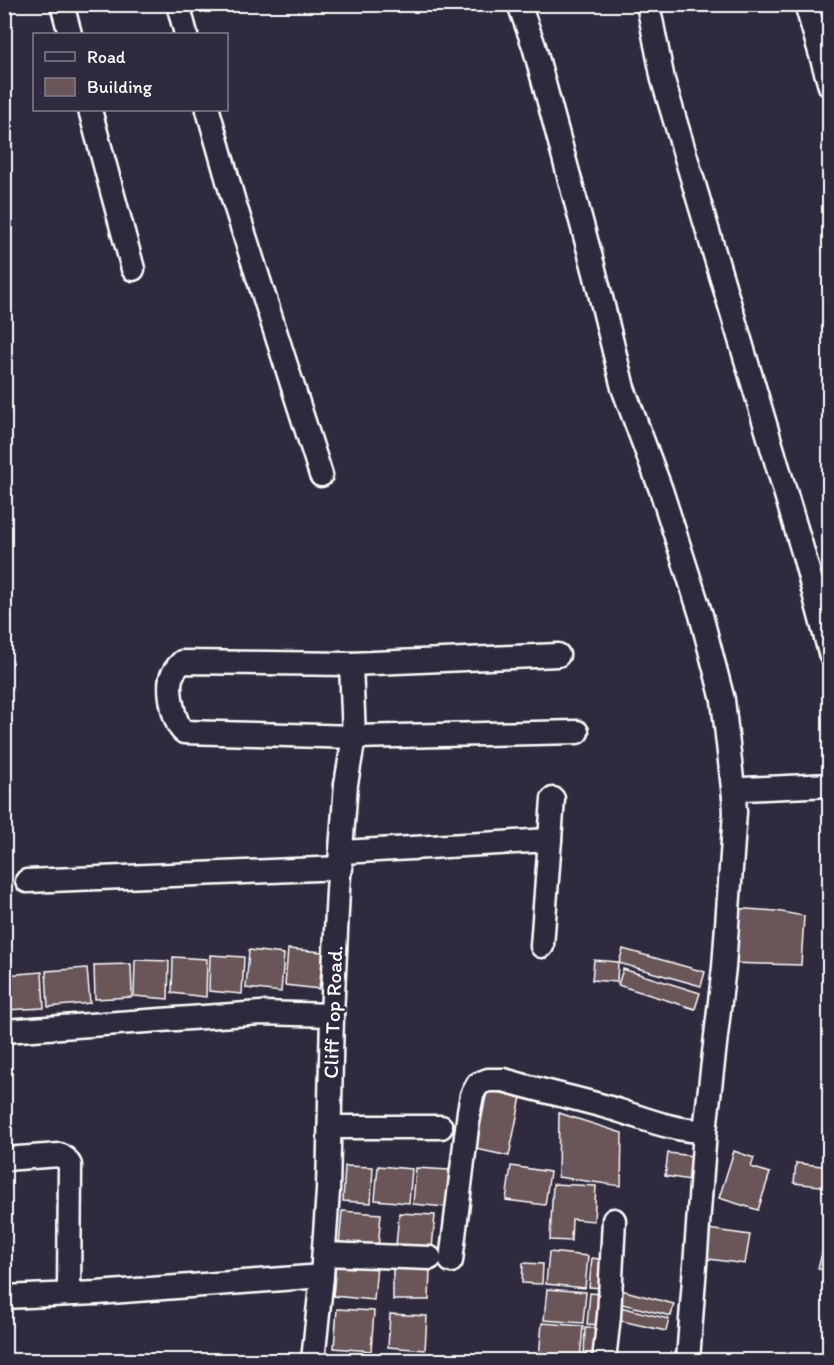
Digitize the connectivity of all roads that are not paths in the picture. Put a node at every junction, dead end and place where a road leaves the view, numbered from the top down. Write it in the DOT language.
graph roads {
  1 [pos="62,4"];
  2 [pos="178,4"];
  3 [pos="519,4"];
  4 [pos="648,4"];
  5 [pos="806,4"];
  6 [pos="70,33"];
  7 [pos="186,33"];
  8 [pos="830,86"];
  9 [pos="90,111"];
  10 [pos="208,111"];
  11 [pos="133,269"];
  12 [pos="321,475"];
  13 [pos="830,653"];
  14 [pos="558,655"];
  15 [pos="351,664"];
  16 [pos="577,732"];
  17 [pos="354,737"];
  18 [pos="830,785"];
  19 [pos="734,797"];
  20 [pos="553,799"];
  21 [pos="550,840"];
  22 [pos="341,860"];
  23 [pos="27,881"];
  24 [pos="542,946"];
  25 [pos="332,1015"];
  26 [pos="4,1031"];
  27 [pos="330,1127"];
  28 [pos="441,1127"];
  29 [pos="705,1131"];
  30 [pos="4,1158"];
  31 [pos="614,1220"];
  32 [pos="324,1254"];
  33 [pos="322,1276"];
  34 [pos="69,1293"];
  35 [pos="4,1297"];
  36 [pos="314,1360"];
  37 [pos="320,1360"];
  38 [pos="604,1360"];
  39 [pos="688,1360"];
  1 -- 6 [label="street"];
  2 -- 7 [label="street"];
  3 -- 19 [label="street"];
  4 -- 13 [label="street"];
  5 -- 8 [label="street"];
  9 -- 11 [label="street"];
  10 -- 12 [label="street"];
  14 -- 15 [label="street"];
  15 -- 17 [label="street, Cliff Top Road."];
  15 -- 17 [label="street"];
  16 -- 17 [label="street"];
  17 -- 22 [label="street, Cliff Top Road."];
  18 -- 19 [label="street"];
  19 -- 29 [label="street"];
  20 -- 21 [label="street"];
  21 -- 22 [label="street"];
  21 -- 24 [label="street"];
  22 -- 23 [label="street"];
  22 -- 25 [label="street, Cliff Top Road."];
  25 -- 26 [label="street"];
  25 -- 27 [label="street, Cliff Top Road."];
  27 -- 28 [label="street"];
  27 -- 32 [label="street, Cliff Top Road."];
  29 -- 32 [label="street"];
  29 -- 39 [label="street"];
  30 -- 34 [label="street"];
  31 -- 38 [label="street"];
  32 -- 33 [label="street, Cliff Top Road."];
  33 -- 34 [label="street"];
  33 -- 36 [label="street, Cliff Top Road."];
  34 -- 35 [label="street"];
  36 -- 37 [label="street"];
}
